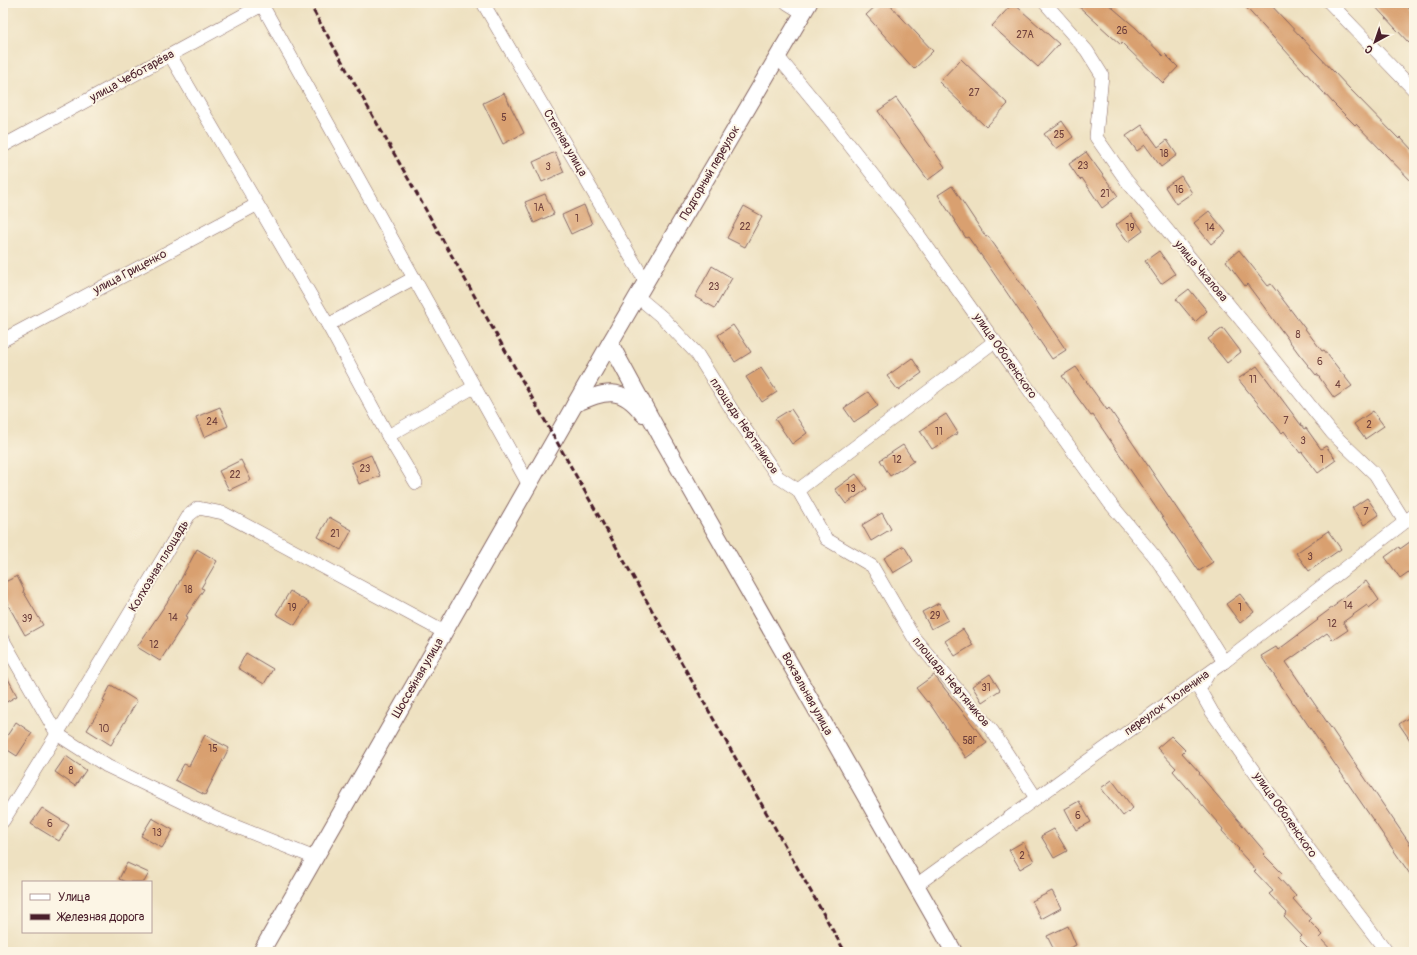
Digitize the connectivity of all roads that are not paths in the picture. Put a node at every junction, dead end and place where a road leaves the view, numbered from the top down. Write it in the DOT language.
graph roads {
  1 [pos="483,3"];
  2 [pos="787,3"];
  3 [pos="1045,3"];
  4 [pos="1330,3"];
  5 [pos="261,4"];
  6 [pos="806,8"];
  7 [pos="170,55"];
  8 [pos="778,57"];
  9 [pos="1414,90"];
  10 [pos="3,146"];
  11 [pos="256,205"];
  12 [pos="414,278"];
  13 [pos="646,283"];
  14 [pos="638,297"];
  15 [pos="328,325"];
  16 [pos="3,340"];
  17 [pos="995,341"];
  18 [pos="610,343"];
  19 [pos="474,387"];
  20 [pos="575,404"];
  21 [pos="660,435"];
  22 [pos="388,436"];
  23 [pos="416,483"];
  24 [pos="529,485"];
  25 [pos="798,490"];
  26 [pos="1410,519"];
  27 [pos="444,632"];
  28 [pos="3,640"];
  29 [pos="1224,662"];
  30 [pos="1208,674"];
  31 [pos="58,734"];
  32 [pos="1036,798"];
  33 [pos="3,821"];
  34 [pos="315,858"];
  35 [pos="916,886"];
  36 [pos="260,952"];
  37 [pos="954,952"];
  38 [pos="1387,952"];
  1 -- 13 [label="street, Степная улица"];
  2 -- 6 [label="street"];
  3 -- 26 [label="street, улица Чкалова"];
  4 -- 9 [label="street"];
  5 -- 7 [label="street, улица Чеботарёва"];
  5 -- 12 [label="street"];
  6 -- 8 [label="main road, Подгорный переулок"];
  7 -- 10 [label="street, улица Чеботарёва"];
  7 -- 11 [label="street"];
  8 -- 13 [label="main road, Подгорный переулок"];
  8 -- 17 [label="street, улица Оболенского"];
  11 -- 15 [label="street"];
  11 -- 16 [label="street, улица Гриценко"];
  12 -- 15 [label="street"];
  12 -- 19 [label="street"];
  13 -- 14 [label="main road, Подгорный переулок"];
  14 -- 18 [label="main road, Подгорный переулок"];
  14 -- 25 [label="street, площадь Нефтяников"];
  15 -- 22 [label="street"];
  17 -- 25 [label="street"];
  17 -- 29 [label="street, улица Оболенского"];
  18 -- 20 [label="main road, Подгорный переулок"];
  18 -- 21 [label="main road"];
  19 -- 22 [label="street"];
  19 -- 24 [label="street"];
  20 -- 21 [label="main road"];
  20 -- 24 [label="main road, Шоссейная улица"];
  21 -- 35 [label="main road, Вокзальная улица"];
  22 -- 23 [label="street"];
  24 -- 27 [label="main road, Шоссейная улица"];
  25 -- 32 [label="street, площадь Нефтяников"];
  26 -- 29 [label="street, переулок Тюленина"];
  27 -- 31 [label="street, Колхозная площадь"];
  27 -- 34 [label="main road, Шоссейная улица"];
  28 -- 31 [label="street"];
  29 -- 30 [label="street, переулок Тюленина"];
  30 -- 32 [label="street, переулок Тюленина"];
  30 -- 38 [label="street, улица Оболенского"];
  31 -- 33 [label="street, Колхозная площадь"];
  31 -- 34 [label="street"];
  32 -- 35 [label="street, переулок Тюленина"];
  34 -- 36 [label="main road, Шоссейная улица"];
  35 -- 37 [label="main road, Вокзальная улица"];
}
